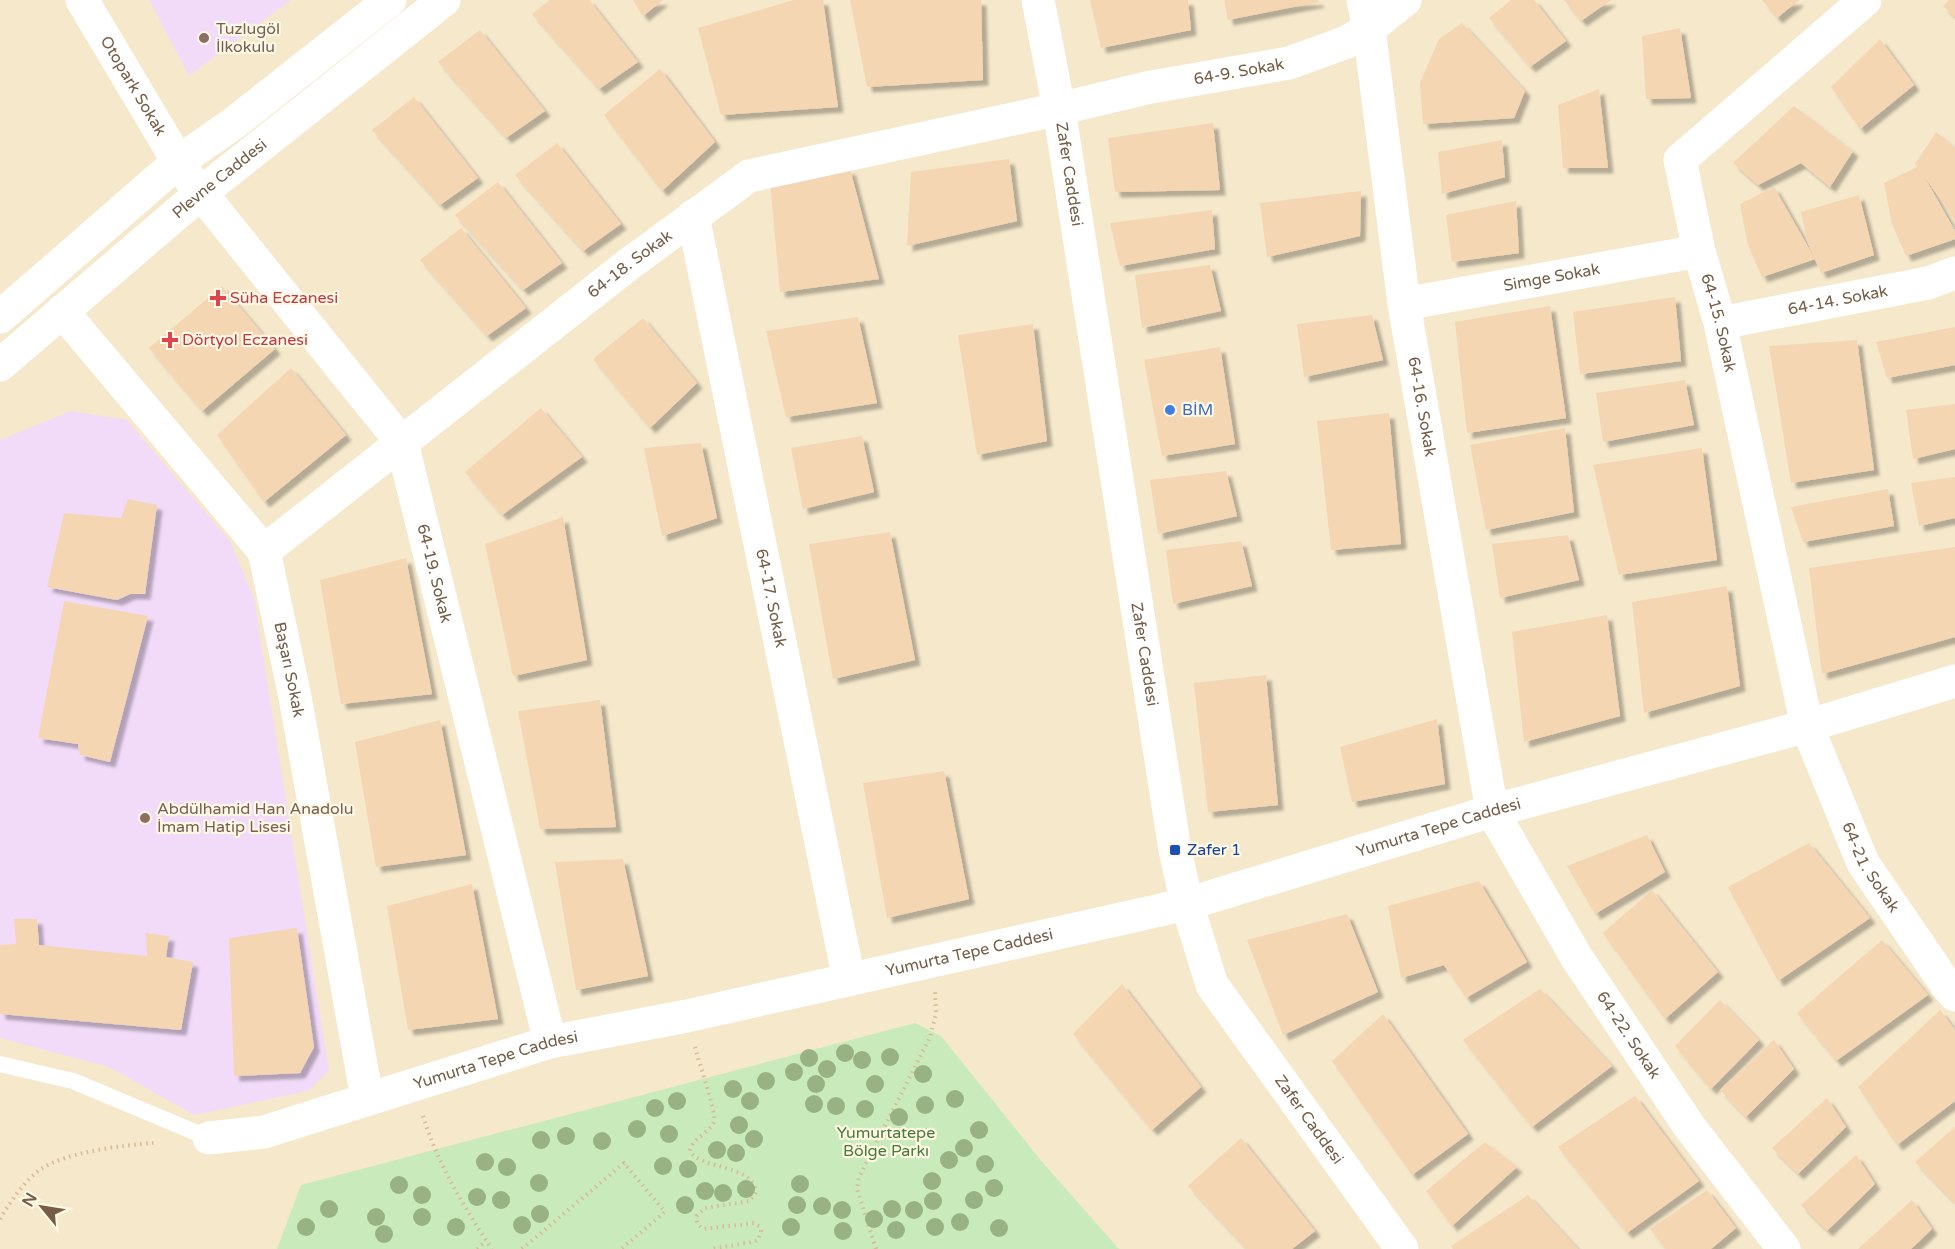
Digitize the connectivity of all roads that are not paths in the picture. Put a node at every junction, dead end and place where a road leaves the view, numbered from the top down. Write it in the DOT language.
graph roads {
  1 [pos="82,0"];
  2 [pos="390,0"];
  3 [pos="444,0"];
  4 [pos="1038,0"];
  5 [pos="1405,0"];
  6 [pos="1865,0"];
  7 [pos="1366,14"];
  8 [pos="1059,110"];
  9 [pos="188,176"];
  10 [pos="693,216"];
  11 [pos="1699,251"];
  12 [pos="1955,273"];
  13 [pos="1404,304"];
  14 [pos="62,312"];
  15 [pos="0,317"];
  16 [pos="1720,322"];
  17 [pos="0,365"];
  18 [pos="402,443"];
  19 [pos="264,551"];
  20 [pos="1955,681"];
  21 [pos="1807,726"];
  22 [pos="1492,811"];
  23 [pos="1187,904"];
  24 [pos="849,980"];
  25 [pos="1955,995"];
  26 [pos="550,1042"];
  27 [pos="0,1064"];
  28 [pos="367,1098"];
  29 [pos="209,1138"];
  30 [pos="1402,1249"];
  31 [pos="1784,1249"];
  1 -- 9 [label="street, Otopark Sokak"];
  2 -- 9 [label="street, Plevne Caddesi"];
  3 -- 9 [label="street, Plevne Caddesi"];
  4 -- 8 [label="street, Zafer Caddesi"];
  5 -- 7 [label="street, 64-9. Sokak"];
  6 -- 11 [label="street, 64-15. Sokak"];
  7 -- 8 [label="street, 64-9. Sokak"];
  7 -- 13 [label="street, 64-16. Sokak"];
  8 -- 10 [label="street, 64-18. Sokak"];
  8 -- 23 [label="street, Zafer Caddesi"];
  9 -- 14 [label="street, Plevne Caddesi"];
  9 -- 15 [label="street, Plevne Caddesi"];
  9 -- 18 [label="street, 64-19. Sokak"];
  10 -- 18 [label="street, 64-18. Sokak"];
  10 -- 24 [label="street, 64-17. Sokak"];
  11 -- 13 [label="street, Simge Sokak"];
  11 -- 16 [label="street, 64-15. Sokak"];
  12 -- 16 [label="street, 64-14. Sokak"];
  13 -- 22 [label="street, 64-16. Sokak"];
  14 -- 17 [label="street, Plevne Caddesi"];
  14 -- 19 [label="street, Başarı Sokak"];
  16 -- 21 [label="street, 64-15. Sokak"];
  18 -- 19 [label="street, 64-18. Sokak"];
  18 -- 26 [label="street, 64-19. Sokak"];
  19 -- 28 [label="street, Başarı Sokak"];
  20 -- 21 [label="street, Yumurta Tepe Caddesi"];
  21 -- 22 [label="street, Yumurta Tepe Caddesi"];
  21 -- 25 [label="street, 64-21. Sokak"];
  22 -- 23 [label="street, Yumurta Tepe Caddesi"];
  22 -- 31 [label="street, 64-22. Sokak"];
  23 -- 24 [label="street, Yumurta Tepe Caddesi"];
  23 -- 30 [label="street, Zafer Caddesi"];
  24 -- 26 [label="street, Yumurta Tepe Caddesi"];
  26 -- 28 [label="street, Yumurta Tepe Caddesi"];
  27 -- 29 [label="lane"];
  28 -- 29 [label="street, Yumurta Tepe Caddesi"];
}
